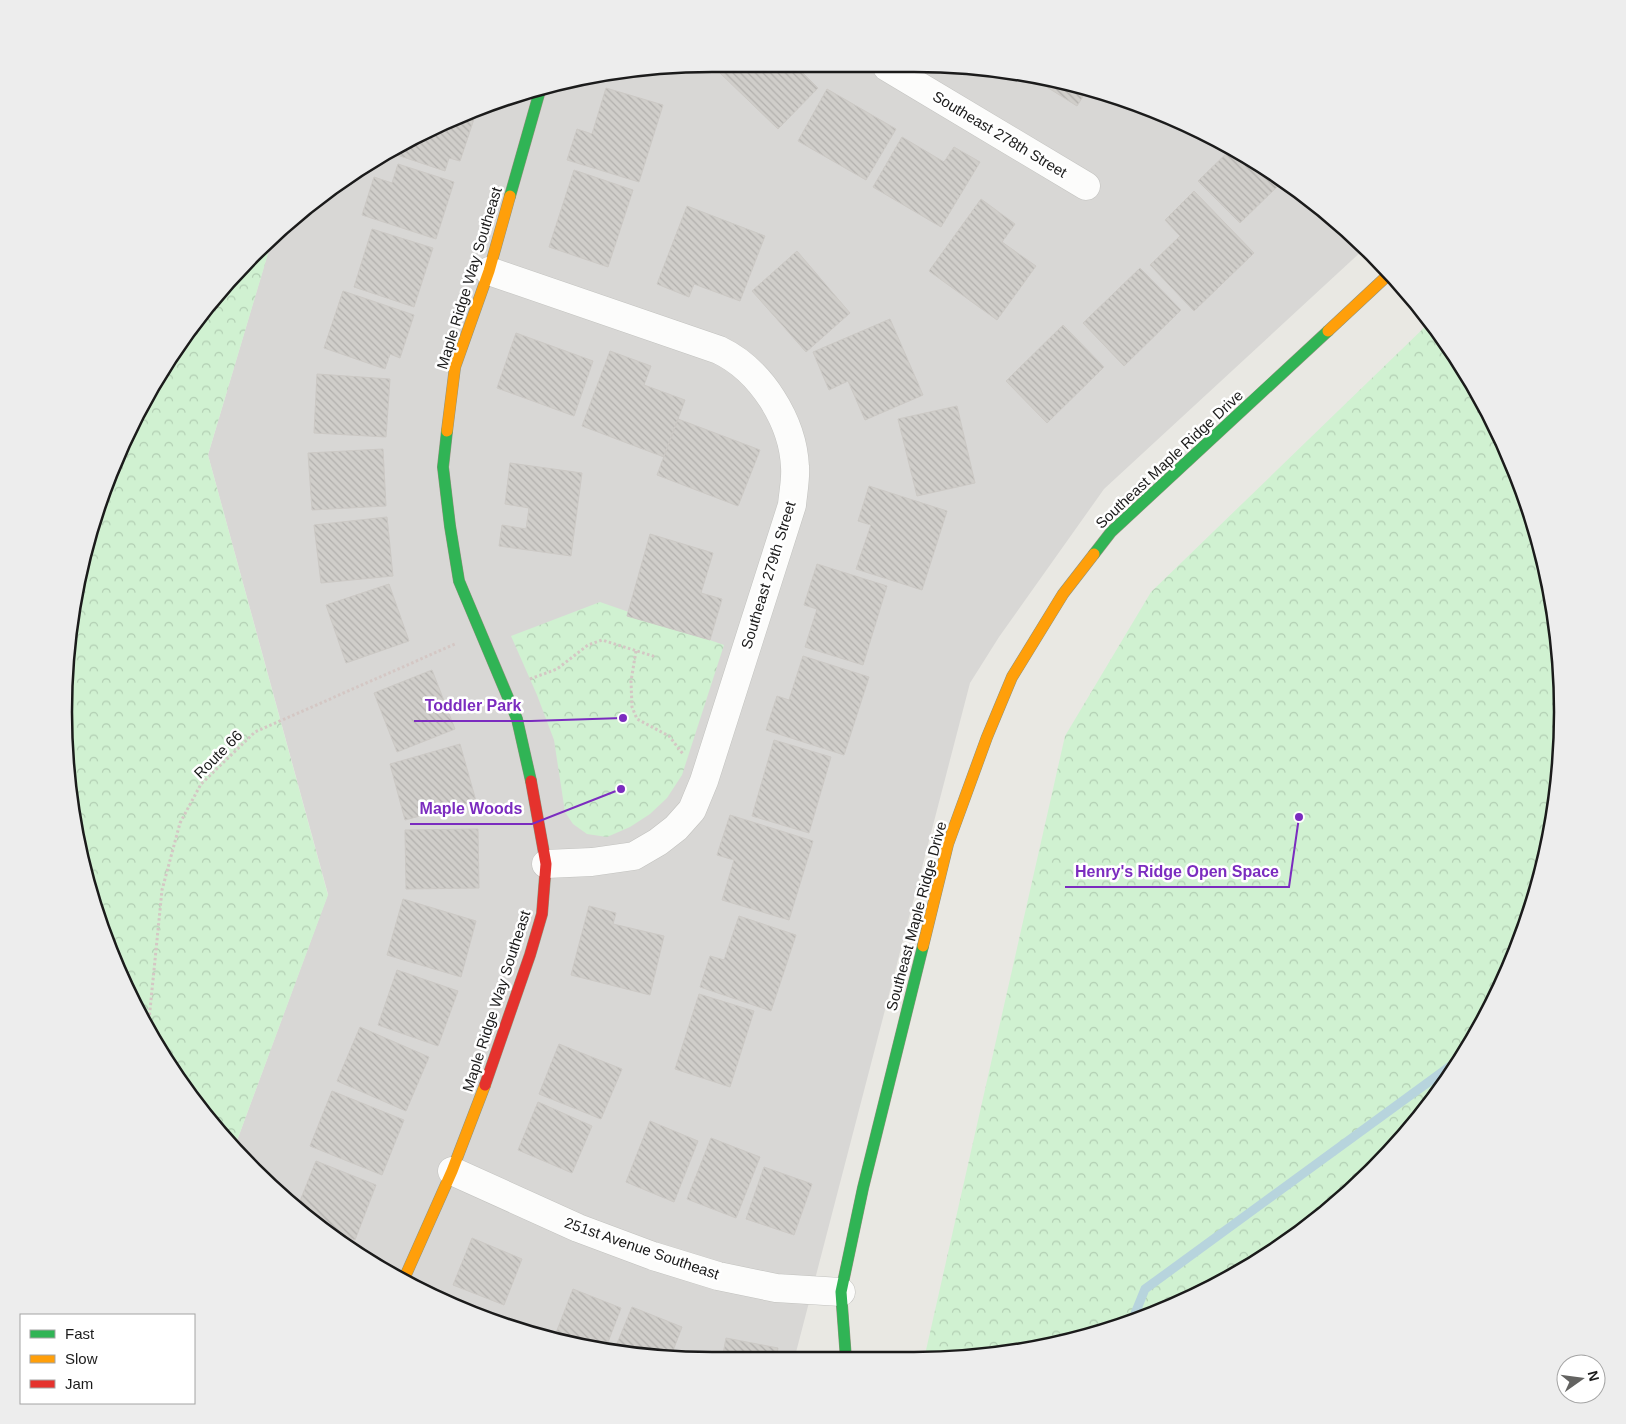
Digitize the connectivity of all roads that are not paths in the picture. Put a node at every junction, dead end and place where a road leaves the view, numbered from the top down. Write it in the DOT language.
graph roads {
  1 [pos="895,72"];
  2 [pos="538,96"];
  3 [pos="1086,186"];
  4 [pos="489,270"];
  5 [pos="1384,279"];
  6 [pos="546,864"];
  7 [pos="452,1172"];
  8 [pos="406,1274"];
  9 [pos="841,1292"];
  10 [pos="845,1352"];
  1 -- 3 [label="street, Southeast 278th Street"];
  2 -- 4 [label="street, Maple Ridge Way Southeast"];
  4 -- 6 [label="street, Maple Ridge Way Southeast"];
  4 -- 6 [label="street, Southeast 279th Street"];
  5 -- 9 [label="street, Southeast Maple Ridge Drive"];
  6 -- 7 [label="street, Maple Ridge Way Southeast"];
  7 -- 8 [label="street, Maple Ridge Way Southeast"];
  7 -- 9 [label="street, 251st Avenue Southeast"];
  9 -- 10 [label="street, Southeast Maple Ridge Drive"];
}
